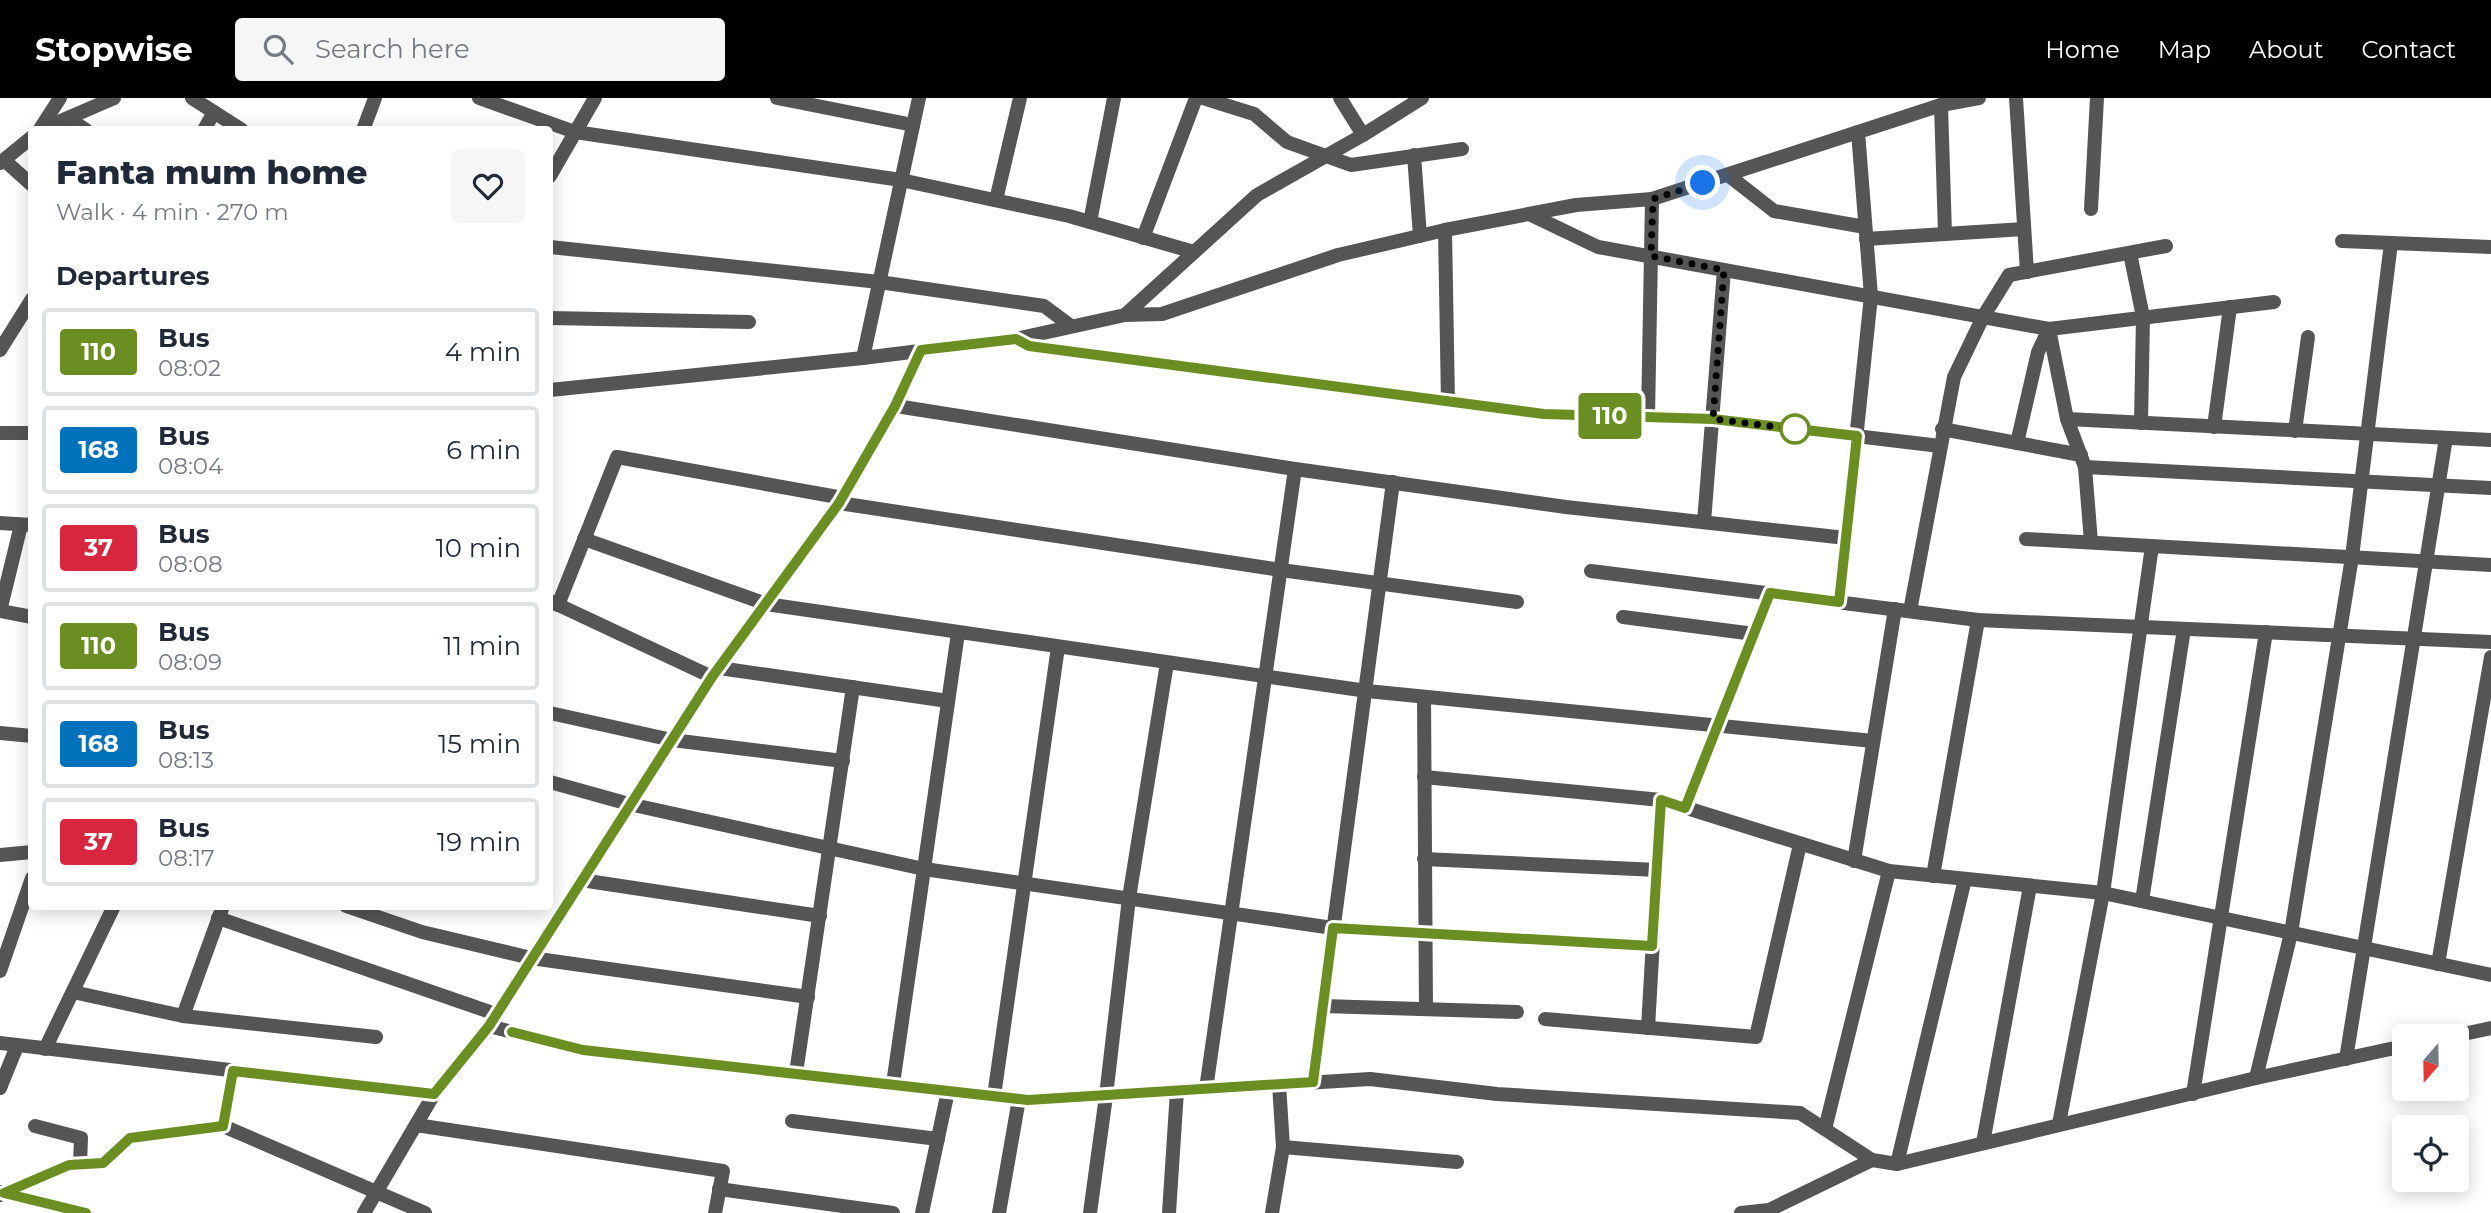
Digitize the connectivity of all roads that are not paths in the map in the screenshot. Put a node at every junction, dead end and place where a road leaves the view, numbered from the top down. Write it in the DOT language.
graph roads {
  1 [pos="60,98"];
  2 [pos="114,98"];
  3 [pos="192,98"];
  4 [pos="375,98"];
  5 [pos="479,98"];
  6 [pos="595,98"];
  7 [pos="777,98"];
  8 [pos="919,98"];
  9 [pos="1020,98"];
  10 [pos="1114,98"];
  11 [pos="1196,98"];
  12 [pos="1203,98"];
  13 [pos="1340,98"];
  14 [pos="1422,98"];
  15 [pos="1979,98"];
  16 [pos="2016,98"];
  17 [pos="2097,98"];
  18 [pos="1941,105"];
  19 [pos="214,112"];
  20 [pos="68,118"];
  21 [pos="913,125"];
  22 [pos="42,126"];
  23 [pos="48,126"];
  24 [pos="80,126"];
  25 [pos="206,126"];
  26 [pos="236,126"];
  27 [pos="364,126"];
  28 [pos="575,132"];
  29 [pos="1858,132"];
  30 [pos="1363,135"];
  31 [pos="28,140"];
  32 [pos="1462,149"];
  33 [pos="1414,155"];
  34 [pos="1326,156"];
  35 [pos="2,162"];
  36 [pos="553,171"];
  37 [pos="1728,175"];
  38 [pos="901,180"];
  39 [pos="28,182"];
  40 [pos="1653,199"];
  41 [pos="996,200"];
  42 [pos="2091,209"];
  43 [pos="1529,214"];
  44 [pos="1090,222"];
  45 [pos="2024,229"];
  46 [pos="1445,230"];
  47 [pos="1866,233"];
  48 [pos="1945,234"];
  49 [pos="1420,236"];
  50 [pos="1143,237"];
  51 [pos="2342,241"];
  52 [pos="2391,243"];
  53 [pos="2166,246"];
  54 [pos="553,247"];
  55 [pos="2491,247"];
  56 [pos="1194,252"];
  57 [pos="2130,253"];
  58 [pos="1651,256"];
  59 [pos="1724,270"];
  60 [pos="2027,272"];
  61 [pos="879,282"];
  62 [pos="1871,296"];
  63 [pos="2274,302"];
  64 [pos="28,305"];
  65 [pos="2230,307"];
  66 [pos="1125,314"];
  67 [pos="1983,317"];
  68 [pos="2143,317"];
  69 [pos="553,318"];
  70 [pos="749,322"];
  71 [pos="1071,326"];
  72 [pos="2049,329"];
  73 [pos="2308,338"];
  74 [pos="1016,339"];
  75 [pos="0,350"];
  76 [pos="921,350"];
  77 [pos="863,358"];
  78 [pos="553,390"];
  79 [pos="1448,402"];
  80 [pos="895,406"];
  81 [pos="1648,417"];
  82 [pos="1713,419"];
  83 [pos="2067,419"];
  84 [pos="2141,423"];
  85 [pos="2214,427"];
  86 [pos="1942,429"];
  87 [pos="2295,431"];
  88 [pos="0,433"];
  89 [pos="28,433"];
  90 [pos="2367,434"];
  91 [pos="1857,436"];
  92 [pos="2446,438"];
  93 [pos="2491,440"];
  94 [pos="2017,443"];
  95 [pos="1940,446"];
  96 [pos="2083,461"];
  97 [pos="1295,469"];
  98 [pos="1393,482"];
  99 [pos="2361,482"];
  100 [pos="2439,486"];
  101 [pos="2491,488"];
  102 [pos="841,500"];
  103 [pos="1704,522"];
  104 [pos="0,523"];
  105 [pos="26,525"];
  106 [pos="1846,538"];
  107 [pos="2026,538"];
  108 [pos="584,539"];
  109 [pos="2091,542"];
  110 [pos="2152,546"];
  111 [pos="2352,558"];
  112 [pos="2426,562"];
  113 [pos="6,564"];
  114 [pos="2491,565"];
  115 [pos="1281,570"];
  116 [pos="1591,571"];
  117 [pos="1380,583"];
  118 [pos="1770,593"];
  119 [pos="1517,602"];
  120 [pos="1839,602"];
  121 [pos="554,603"];
  122 [pos="766,604"];
  123 [pos="1895,609"];
  124 [pos="1910,611"];
  125 [pos="28,616"];
  126 [pos="1623,617"];
  127 [pos="1978,620"];
  128 [pos="2141,627"];
  129 [pos="2184,629"];
  130 [pos="2266,632"];
  131 [pos="958,633"];
  132 [pos="1754,634"];
  133 [pos="2339,635"];
  134 [pos="2414,639"];
  135 [pos="2491,642"];
  136 [pos="1058,647"];
  137 [pos="2491,657"];
  138 [pos="1167,663"];
  139 [pos="716,673"];
  140 [pos="1265,677"];
  141 [pos="853,687"];
  142 [pos="1367,691"];
  143 [pos="1424,697"];
  144 [pos="948,701"];
  145 [pos="553,714"];
  146 [pos="1718,726"];
  147 [pos="0,733"];
  148 [pos="28,736"];
  149 [pos="672,740"];
  150 [pos="1874,741"];
  151 [pos="842,761"];
  152 [pos="1424,777"];
  153 [pos="553,783"];
  154 [pos="1661,800"];
  155 [pos="629,804"];
  156 [pos="1685,808"];
  157 [pos="1800,844"];
  158 [pos="830,848"];
  159 [pos="28,852"];
  160 [pos="0,855"];
  161 [pos="1424,859"];
  162 [pos="1854,860"];
  163 [pos="924,869"];
  164 [pos="1657,870"];
  165 [pos="1889,872"];
  166 [pos="1933,876"];
  167 [pos="1965,879"];
  168 [pos="581,880"];
  169 [pos="1024,883"];
  170 [pos="2030,886"];
  171 [pos="28,889"];
  172 [pos="2103,893"];
  173 [pos="1129,898"];
  174 [pos="2141,901"];
  175 [pos="112,910"];
  176 [pos="358,910"];
  177 [pos="220,912"];
  178 [pos="1231,913"];
  179 [pos="820,916"];
  180 [pos="2221,918"];
  181 [pos="1333,928"];
  182 [pos="1425,933"];
  183 [pos="2291,933"];
  184 [pos="1652,946"];
  185 [pos="2362,948"];
  186 [pos="531,958"];
  187 [pos="1,963"];
  188 [pos="2438,964"];
  189 [pos="2491,975"];
  190 [pos="73,992"];
  191 [pos="808,997"];
  192 [pos="1323,1006"];
  193 [pos="1426,1009"];
  194 [pos="1517,1012"];
  195 [pos="183,1016"];
  196 [pos="1545,1019"];
  197 [pos="492,1020"];
  198 [pos="1648,1028"];
  199 [pos="2491,1028"];
  200 [pos="2469,1033"];
  201 [pos="376,1037"];
  202 [pos="0,1043"];
  203 [pos="16,1046"];
  204 [pos="45,1049"];
  205 [pos="2392,1049"];
  206 [pos="2346,1059"];
  207 [pos="233,1071"];
  208 [pos="796,1073"];
  209 [pos="2256,1078"];
  210 [pos="1313,1082"];
  211 [pos="893,1084"];
  212 [pos="1279,1084"];
  213 [pos="0,1088"];
  214 [pos="1206,1089"];
  215 [pos="948,1091"];
  216 [pos="1177,1091"];
  217 [pos="434,1094"];
  218 [pos="2193,1094"];
  219 [pos="994,1096"];
  220 [pos="1106,1096"];
  221 [pos="1019,1099"];
  222 [pos="792,1121"];
  223 [pos="2059,1124"];
  224 [pos="416,1125"];
  225 [pos="35,1126"];
  226 [pos="223,1126"];
  227 [pos="1825,1129"];
  228 [pos="938,1139"];
  229 [pos="1983,1143"];
  230 [pos="1283,1147"];
  231 [pos="1872,1160"];
  232 [pos="1457,1162"];
  233 [pos="80,1164"];
  234 [pos="1897,1164"];
  235 [pos="719,1189"];
  236 [pos="1,1193"];
  237 [pos="376,1193"];
  238 [pos="76,1212"];
  239 [pos="364,1213"];
  240 [pos="425,1213"];
  241 [pos="715,1213"];
  242 [pos="893,1213"];
  243 [pos="922,1213"];
  244 [pos="999,1213"];
  245 [pos="1090,1213"];
  246 [pos="1169,1213"];
  247 [pos="1272,1213"];
  248 [pos="1741,1213"];
  1 -- 22 [label="street"];
  2 -- 20 [label="street"];
  3 -- 19 [label="street"];
  4 -- 27 [label="street"];
  5 -- 28 [label="street"];
  6 -- 28 [label="street"];
  7 -- 21 [label="street"];
  8 -- 21 [label="street"];
  9 -- 41 [label="street"];
  10 -- 44 [label="street"];
  11 -- 50 [label="street"];
  12 -- 34 [label="street"];
  13 -- 30 [label="street"];
  14 -- 30 [label="street"];
  15 -- 18 [label="street"];
  16 -- 45 [label="street"];
  17 -- 42 [label="street"];
  18 -- 29 [label="street"];
  18 -- 48 [label="street"];
  19 -- 25 [label="street"];
  19 -- 26 [label="street"];
  20 -- 23 [label="street"];
  20 -- 24 [label="street"];
  21 -- 38 [label="street"];
  28 -- 36 [label="street"];
  28 -- 38 [label="street"];
  29 -- 37 [label="street"];
  29 -- 47 [label="street"];
  30 -- 34 [label="street"];
  31 -- 35 [label="street"];
  32 -- 33 [label="street"];
  33 -- 34 [label="street"];
  33 -- 49 [label="street"];
  34 -- 56 [label="street"];
  35 -- 39 [label="street"];
  37 -- 40 [label="street"];
  37 -- 47 [label="street"];
  38 -- 41 [label="street"];
  38 -- 61 [label="street"];
  40 -- 43 [label="street"];
  40 -- 58 [label="street"];
  41 -- 44 [label="street"];
  43 -- 46 [label="street"];
  43 -- 58 [label="street"];
  44 -- 50 [label="street"];
  45 -- 48 [label="street"];
  45 -- 60 [label="street"];
  46 -- 49 [label="street"];
  46 -- 79 [label="street"];
  47 -- 48 [label="street"];
  47 -- 62 [label="street"];
  49 -- 66 [label="street"];
  50 -- 56 [label="street"];
  51 -- 52 [label="street"];
  52 -- 55 [label="street"];
  52 -- 90 [label="street"];
  53 -- 57 [label="street"];
  54 -- 61 [label="street"];
  56 -- 66 [label="street"];
  57 -- 60 [label="street"];
  57 -- 68 [label="street"];
  58 -- 59 [label="street"];
  58 -- 81 [label="street"];
  59 -- 62 [label="street"];
  59 -- 82 [label="street"];
  60 -- 67 [label="street"];
  61 -- 71 [label="street"];
  61 -- 77 [label="street"];
  62 -- 67 [label="street"];
  62 -- 91 [label="street"];
  63 -- 65 [label="street"];
  64 -- 75 [label="street"];
  65 -- 68 [label="street"];
  65 -- 85 [label="street"];
  66 -- 71 [label="street"];
  67 -- 72 [label="street"];
  67 -- 86 [label="street"];
  68 -- 72 [label="street"];
  68 -- 84 [label="street"];
  69 -- 70 [label="street"];
  71 -- 74 [label="street"];
  72 -- 83 [label="street"];
  72 -- 94 [label="street"];
  73 -- 87 [label="street"];
  74 -- 76 [label="street"];
  74 -- 79 [label="street"];
  76 -- 77 [label="street"];
  76 -- 80 [label="street"];
  77 -- 78 [label="street"];
  79 -- 81 [label="street"];
  80 -- 97 [label="street"];
  80 -- 102 [label="street"];
  81 -- 82 [label="street"];
  82 -- 91 [label="street"];
  82 -- 103 [label="street"];
  83 -- 84 [label="street"];
  83 -- 96 [label="street"];
  84 -- 85 [label="street"];
  85 -- 87 [label="street"];
  86 -- 94 [label="street"];
  86 -- 95 [label="street"];
  87 -- 90 [label="street"];
  88 -- 89 [label="street"];
  90 -- 92 [label="street"];
  90 -- 99 [label="street"];
  91 -- 95 [label="street"];
  91 -- 106 [label="street"];
  92 -- 93 [label="street"];
  92 -- 100 [label="street"];
  94 -- 96 [label="street"];
  95 -- 124 [label="street"];
  96 -- 99 [label="street"];
  96 -- 109 [label="street"];
  97 -- 98 [label="street"];
  97 -- 115 [label="street"];
  98 -- 103 [label="street"];
  98 -- 117 [label="street"];
  99 -- 100 [label="street"];
  99 -- 111 [label="street"];
  100 -- 101 [label="street"];
  100 -- 112 [label="street"];
  102 -- 108 [label="street"];
  102 -- 115 [label="street"];
  102 -- 122 [label="street"];
  103 -- 106 [label="street"];
  104 -- 105 [label="street"];
  105 -- 113 [label="street"];
  106 -- 120 [label="street"];
  107 -- 109 [label="street"];
  108 -- 121 [label="street"];
  108 -- 122 [label="street"];
  109 -- 110 [label="street"];
  110 -- 111 [label="street"];
  110 -- 128 [label="street"];
  111 -- 112 [label="street"];
  111 -- 133 [label="street"];
  112 -- 114 [label="street"];
  112 -- 134 [label="street"];
  113 -- 125 [label="street"];
  115 -- 117 [label="street"];
  115 -- 140 [label="street"];
  116 -- 118 [label="street"];
  117 -- 119 [label="street"];
  117 -- 142 [label="street"];
  118 -- 120 [label="street"];
  118 -- 132 [label="street"];
  120 -- 123 [label="street"];
  121 -- 139 [label="street"];
  122 -- 131 [label="street"];
  122 -- 139 [label="street"];
  123 -- 124 [label="street"];
  123 -- 150 [label="street"];
  124 -- 127 [label="street"];
  126 -- 132 [label="street"];
  127 -- 128 [label="street"];
  127 -- 166 [label="street"];
  128 -- 129 [label="street"];
  128 -- 172 [label="street"];
  129 -- 130 [label="street"];
  129 -- 174 [label="street"];
  130 -- 133 [label="street"];
  130 -- 180 [label="street"];
  131 -- 136 [label="street"];
  131 -- 144 [label="street"];
  132 -- 146 [label="street"];
  133 -- 134 [label="street"];
  133 -- 183 [label="street"];
  134 -- 135 [label="street"];
  134 -- 185 [label="street"];
  136 -- 138 [label="street"];
  136 -- 169 [label="street"];
  137 -- 188 [label="street"];
  138 -- 140 [label="street"];
  138 -- 173 [label="street"];
  139 -- 141 [label="street"];
  139 -- 149 [label="street"];
  140 -- 142 [label="street"];
  140 -- 178 [label="street"];
  141 -- 144 [label="street"];
  141 -- 151 [label="street"];
  142 -- 143 [label="street"];
  142 -- 181 [label="street"];
  143 -- 146 [label="street"];
  143 -- 152 [label="street"];
  144 -- 163 [label="street"];
  145 -- 149 [label="street"];
  146 -- 150 [label="street"];
  146 -- 156 [label="street"];
  147 -- 148 [label="street"];
  149 -- 151 [label="street"];
  149 -- 155 [label="street"];
  150 -- 162 [label="street"];
  151 -- 158 [label="street"];
  152 -- 154 [label="street"];
  152 -- 161 [label="street"];
  153 -- 155 [label="street"];
  154 -- 156 [label="street"];
  154 -- 164 [label="street"];
  155 -- 158 [label="street"];
  155 -- 168 [label="street"];
  156 -- 157 [label="street"];
  157 -- 162 [label="street"];
  157 -- 198 [label="street"];
  158 -- 163 [label="street"];
  158 -- 179 [label="street"];
  159 -- 160 [label="street"];
  161 -- 164 [label="street"];
  161 -- 182 [label="street"];
  162 -- 165 [label="street"];
  163 -- 169 [label="street"];
  163 -- 211 [label="street"];
  164 -- 184 [label="street"];
  165 -- 166 [label="street"];
  165 -- 227 [label="street"];
  166 -- 167 [label="street"];
  167 -- 170 [label="street"];
  167 -- 234 [label="street"];
  168 -- 179 [label="street"];
  168 -- 186 [label="street"];
  169 -- 173 [label="street"];
  169 -- 219 [label="street"];
  170 -- 172 [label="street"];
  170 -- 229 [label="street"];
  171 -- 187 [label="street"];
  172 -- 174 [label="street"];
  172 -- 223 [label="street"];
  173 -- 178 [label="street"];
  173 -- 220 [label="street"];
  174 -- 180 [label="street"];
  175 -- 190 [label="street"];
  176 -- 186 [label="street"];
  177 -- 195 [label="street"];
  177 -- 197 [label="street"];
  178 -- 181 [label="street"];
  178 -- 214 [label="street"];
  179 -- 191 [label="street"];
  180 -- 183 [label="street"];
  180 -- 218 [label="street"];
  181 -- 182 [label="street"];
  181 -- 192 [label="street"];
  182 -- 184 [label="street"];
  182 -- 193 [label="street"];
  183 -- 185 [label="street"];
  183 -- 209 [label="street"];
  184 -- 198 [label="street"];
  185 -- 188 [label="street"];
  185 -- 206 [label="street"];
  186 -- 191 [label="street"];
  186 -- 197 [label="street"];
  188 -- 189 [label="street"];
  190 -- 195 [label="street"];
  190 -- 204 [label="street"];
  191 -- 208 [label="street"];
  192 -- 193 [label="street"];
  192 -- 210 [label="street"];
  193 -- 194 [label="street"];
  195 -- 201 [label="street"];
  196 -- 198 [label="street"];
  197 -- 208 [label="street"];
  197 -- 217 [label="street"];
  199 -- 200 [label="street"];
  202 -- 203 [label="street"];
  203 -- 204 [label="street"];
  203 -- 213 [label="street"];
  204 -- 207 [label="street"];
  205 -- 206 [label="street"];
  206 -- 209 [label="street"];
  207 -- 217 [label="street"];
  207 -- 226 [label="street"];
  208 -- 211 [label="street"];
  209 -- 218 [label="street"];
  210 -- 212 [label="street"];
  210 -- 227 [label="street"];
  211 -- 215 [label="street"];
  212 -- 214 [label="street"];
  212 -- 230 [label="street"];
  214 -- 216 [label="street"];
  215 -- 219 [label="street"];
  215 -- 228 [label="street"];
  216 -- 220 [label="street"];
  216 -- 246 [label="street"];
  217 -- 224 [label="street"];
  218 -- 223 [label="street"];
  219 -- 221 [label="street"];
  220 -- 221 [label="street"];
  220 -- 245 [label="street"];
  221 -- 244 [label="street"];
  222 -- 228 [label="street"];
  223 -- 229 [label="street"];
  224 -- 235 [label="street"];
  224 -- 237 [label="street"];
  225 -- 233 [label="street"];
  226 -- 233 [label="street"];
  226 -- 237 [label="street"];
  227 -- 231 [label="street"];
  228 -- 243 [label="street"];
  229 -- 234 [label="street"];
  230 -- 232 [label="street"];
  230 -- 247 [label="street"];
  231 -- 234 [label="street"];
  231 -- 248 [label="street"];
  233 -- 236 [label="street"];
  235 -- 241 [label="street"];
  235 -- 242 [label="street"];
  236 -- 238 [label="street"];
  237 -- 239 [label="street"];
  237 -- 240 [label="street"];
}
